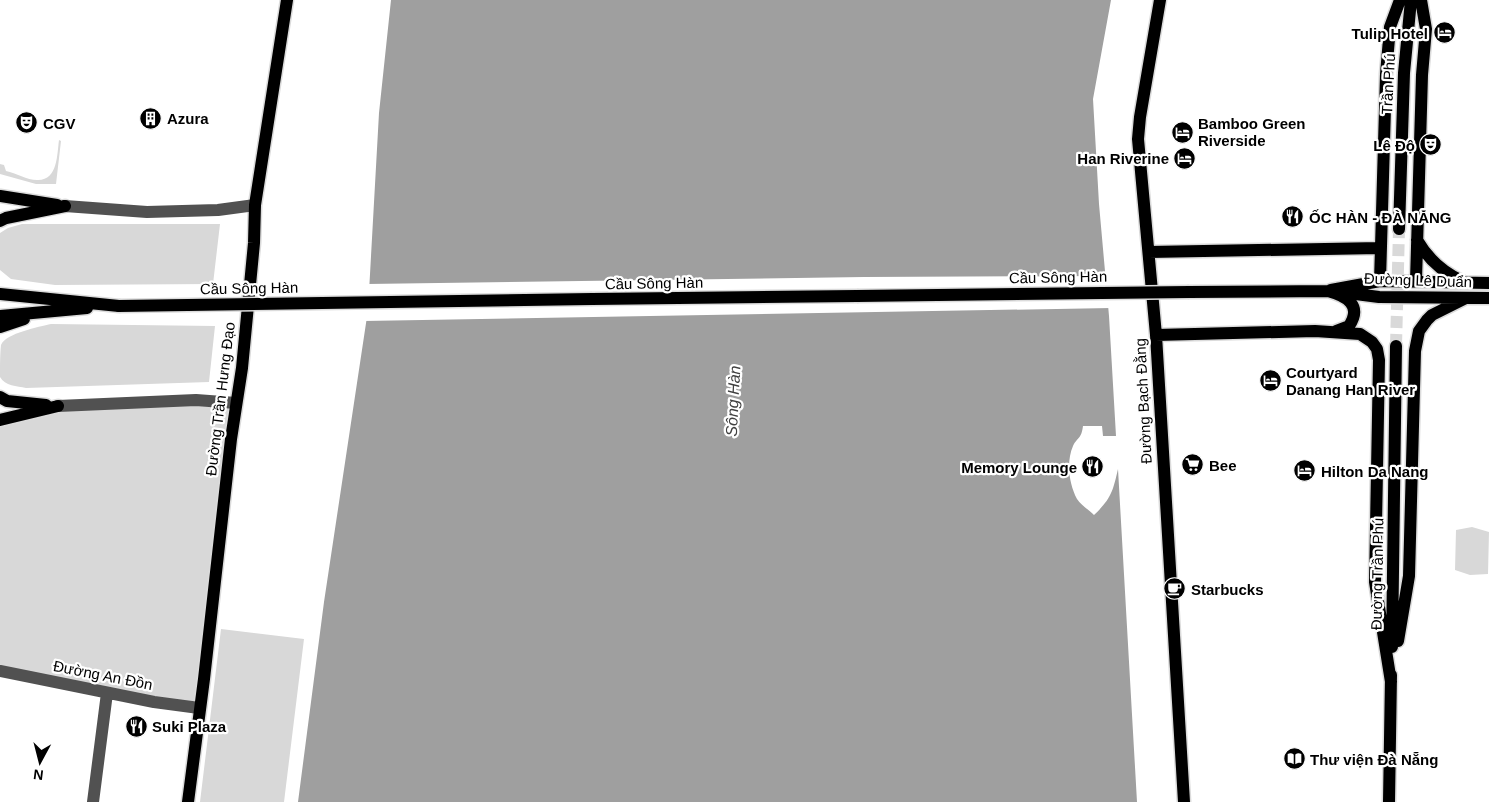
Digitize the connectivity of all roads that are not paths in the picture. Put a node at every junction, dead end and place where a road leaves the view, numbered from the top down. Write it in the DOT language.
graph roads {
  1 [pos="287,0"];
  2 [pos="1160,0"];
  3 [pos="1400,0"];
  4 [pos="1411,0"];
  5 [pos="1421,0"];
  6 [pos="0,196"];
  7 [pos="255,205"];
  8 [pos="65,206"];
  9 [pos="0,221"];
  10 [pos="1399,229"];
  11 [pos="1417,240"];
  12 [pos="1380,248"];
  13 [pos="1149,252"];
  14 [pos="1380,281"];
  15 [pos="1416,282"];
  16 [pos="1489,282"];
  17 [pos="1466,283"];
  18 [pos="0,286"];
  19 [pos="1328,291"];
  20 [pos="0,294"];
  21 [pos="36,298"];
  22 [pos="1466,298"];
  23 [pos="1489,298"];
  24 [pos="119,306"];
  25 [pos="50,311"];
  26 [pos="0,316"];
  27 [pos="0,327"];
  28 [pos="1315,331"];
  29 [pos="1156,335"];
  30 [pos="1396,346"];
  31 [pos="0,397"];
  32 [pos="236,403"];
  33 [pos="58,406"];
  34 [pos="0,420"];
  35 [pos="0,671"];
  36 [pos="1391,682"];
  37 [pos="107,693"];
  38 [pos="199,708"];
  39 [pos="93,802"];
  40 [pos="188,802"];
  41 [pos="1184,802"];
  42 [pos="1389,802"];
  1 -- 7 [label="main road, Đường Trần Hưng Đạo"];
  2 -- 13 [label="main road, Đường Bạch Đằng"];
  3 -- 12 [label="main road"];
  4 -- 10 [label="main road, Trần Phú"];
  5 -- 11 [label="main road"];
  6 -- 8 [label="main road"];
  7 -- 8 [label="street"];
  7 -- 32 [label="main road, Đường Trần Hưng Đạo"];
  8 -- 9 [label="main road"];
  11 -- 15 [label="main road"];
  11 -- 17 [label="main road"];
  12 -- 13 [label="main road"];
  12 -- 14 [label="main road"];
  13 -- 29 [label="main road, Đường Bạch Đằng"];
  14 -- 15 [label="main road, Đường Lê Duẩn"];
  14 -- 19 [label="main road, Đường Lê Duẩn"];
  15 -- 17 [label="main road, Đường Lê Duẩn"];
  16 -- 17 [label="main road, Đường Lê Duẩn"];
  18 -- 21 [label="main road"];
  19 -- 22 [label="main road, Đường Lê Duẩn"];
  19 -- 24 [label="main road, Cầu Sông Hàn, bridge"];
  19 -- 28 [label="main road"];
  20 -- 21 [label="main road, Cầu Sông Hàn"];
  21 -- 24 [label="main road, Cầu Sông Hàn"];
  22 -- 23 [label="main road, Đường Lê Duẩn"];
  22 -- 36 [label="main road"];
  24 -- 25 [label="main road, Cầu Sông Hàn"];
  25 -- 26 [label="main road, Cầu Sông Hàn"];
  25 -- 27 [label="main road"];
  28 -- 29 [label="main road"];
  28 -- 36 [label="main road"];
  29 -- 41 [label="main road, Đường Bạch Đằng"];
  30 -- 36 [label="main road, Đường Trần Phú"];
  31 -- 33 [label="main road"];
  32 -- 33 [label="street"];
  32 -- 38 [label="main road, Đường Trần Hưng Đạo"];
  33 -- 34 [label="main road"];
  35 -- 37 [label="street, Đường An Đồn"];
  36 -- 42 [label="main road, Đường Trần Phú"];
  37 -- 38 [label="street, Đường An Đồn"];
  37 -- 39 [label="street"];
  38 -- 40 [label="main road, Đường Trần Hưng Đạo"];
}
